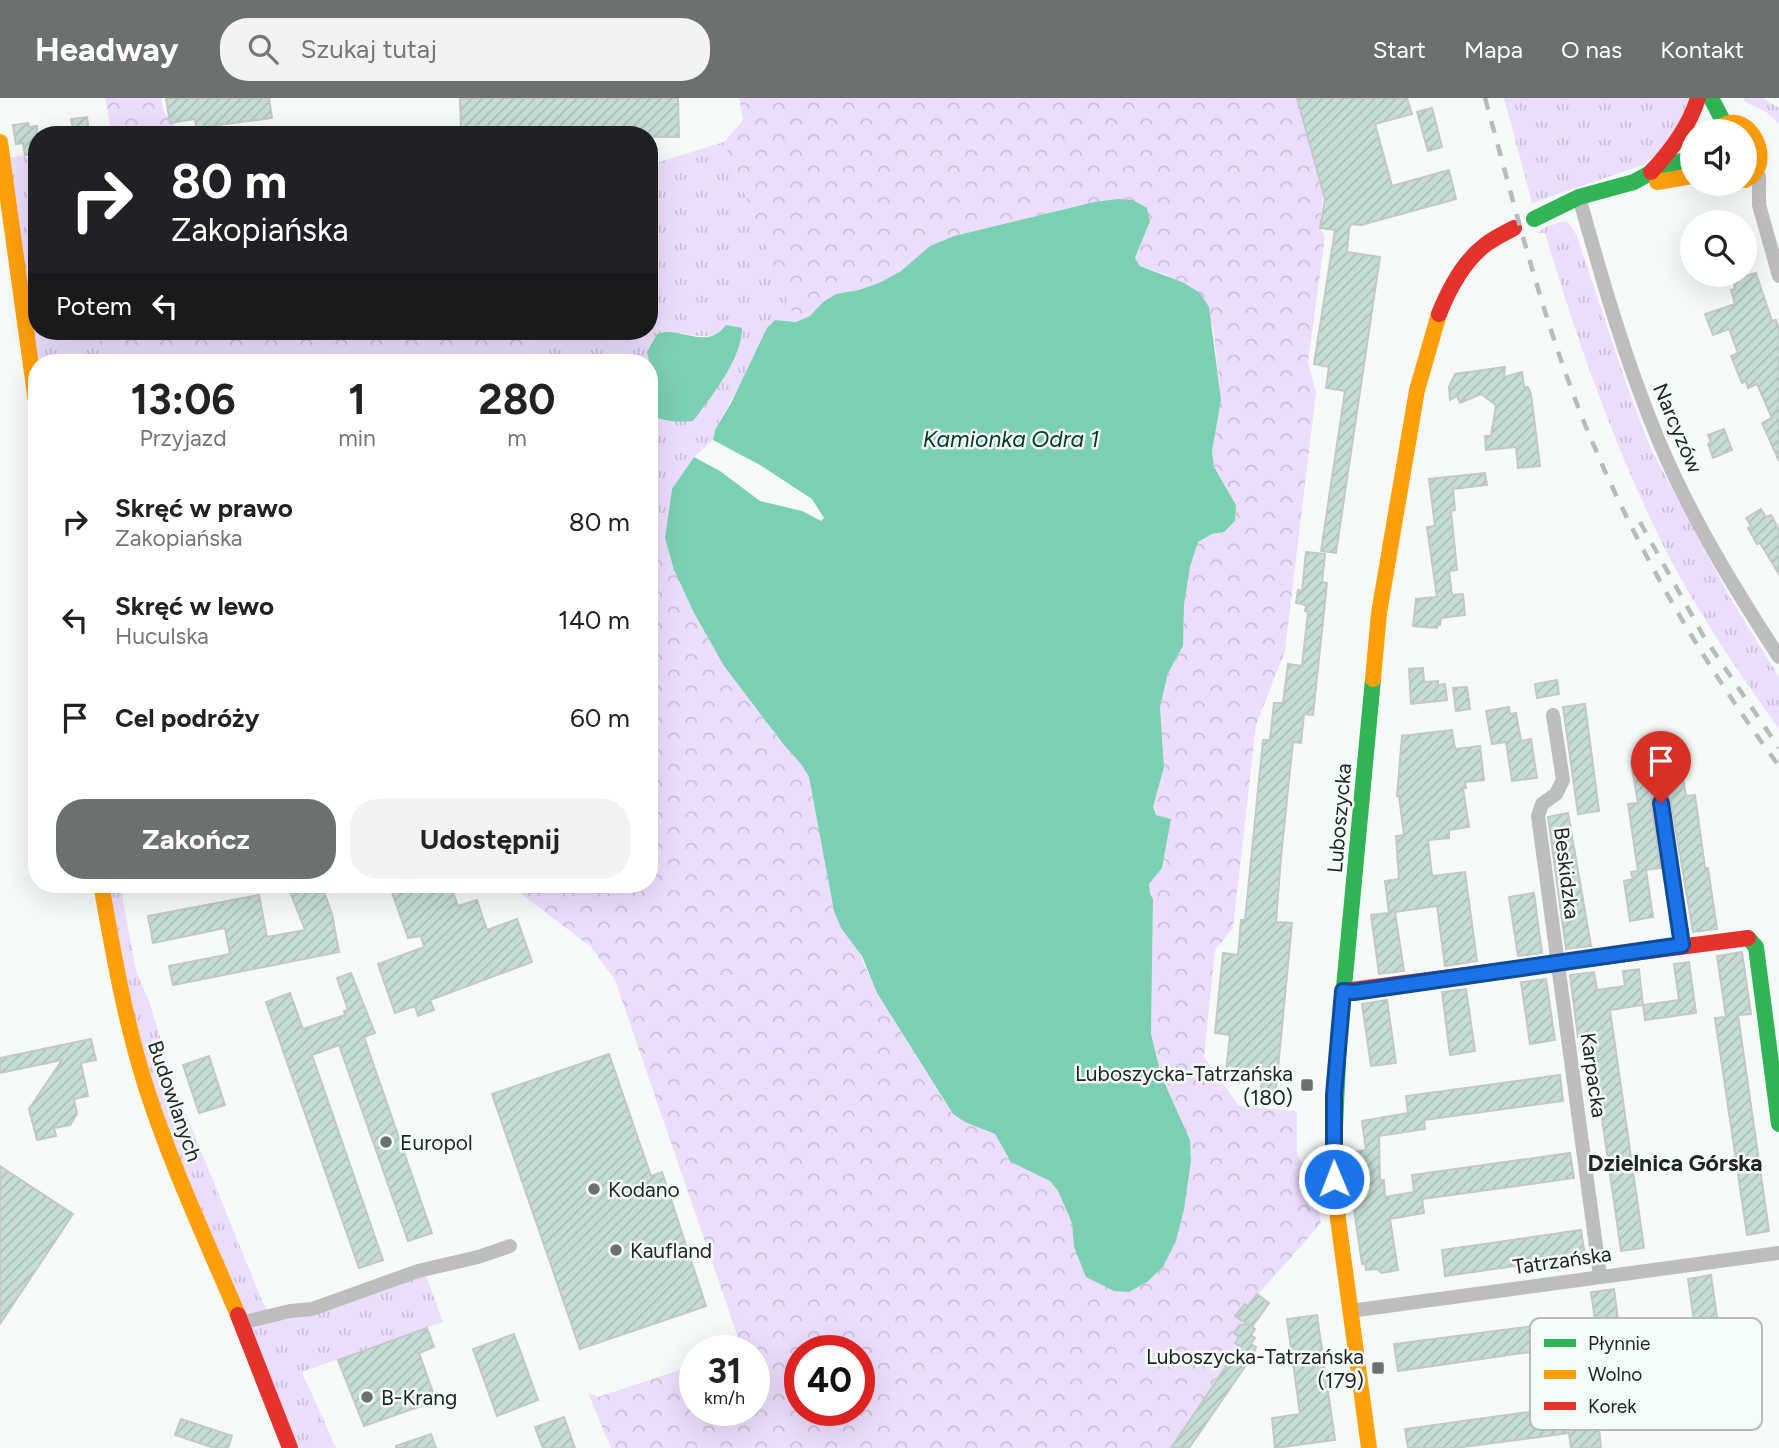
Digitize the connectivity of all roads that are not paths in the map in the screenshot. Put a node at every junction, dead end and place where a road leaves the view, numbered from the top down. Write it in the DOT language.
graph roads {
  1 [pos="1698,98"];
  2 [pos="1711,98"];
  3 [pos="1747,113"];
  4 [pos="1717,119"];
  5 [pos="1729,119"];
  6 [pos="0,142"];
  7 [pos="1775,152"];
  8 [pos="1680,162"];
  9 [pos="1650,173"];
  10 [pos="1757,175"];
  11 [pos="1680,178"];
  12 [pos="1634,182"];
  13 [pos="1757,196"];
  14 [pos="1579,197"];
  15 [pos="1534,219"];
  16 [pos="1514,228"];
  17 [pos="1779,276"];
  18 [pos="29,354"];
  19 [pos="1779,657"];
  20 [pos="1553,715"];
  21 [pos="1661,803"];
  22 [pos="103,893"];
  23 [pos="1682,945"];
  24 [pos="1557,963"];
  25 [pos="1343,991"];
  26 [pos="1779,1124"];
  27 [pos="510,1246"];
  28 [pos="1779,1253"];
  29 [pos="1600,1276"];
  30 [pos="1350,1311"];
  31 [pos="241,1323"];
  32 [pos="290,1448"];
  33 [pos="1369,1448"];
  1 -- 9 [label="street"];
  2 -- 4 [label="street"];
  3 -- 5 [label="street"];
  6 -- 18 [label="street"];
  7 -- 10 [label="street"];
  8 -- 9 [label="street"];
  9 -- 12 [label="street"];
  11 -- 12 [label="street"];
  12 -- 14 [label="street"];
  13 -- 17 [label="street"];
  14 -- 15 [label="street"];
  14 -- 19 [label="street, Narcyzów"];
  16 -- 25 [label="street, Luboszycka"];
  20 -- 24 [label="street, Beskidzka"];
  21 -- 23 [label="street"];
  22 -- 31 [label="street, Budowlanych"];
  23 -- 24 [label="street"];
  23 -- 26 [label="street"];
  24 -- 25 [label="street"];
  24 -- 29 [label="street, Karpacka"];
  25 -- 30 [label="street, Luboszycka"];
  27 -- 31 [label="street"];
  28 -- 29 [label="street, Tatrzańska"];
  29 -- 30 [label="street, Tatrzańska"];
  30 -- 33 [label="street, Luboszycka"];
  31 -- 32 [label="street, Budowlanych"];
}
